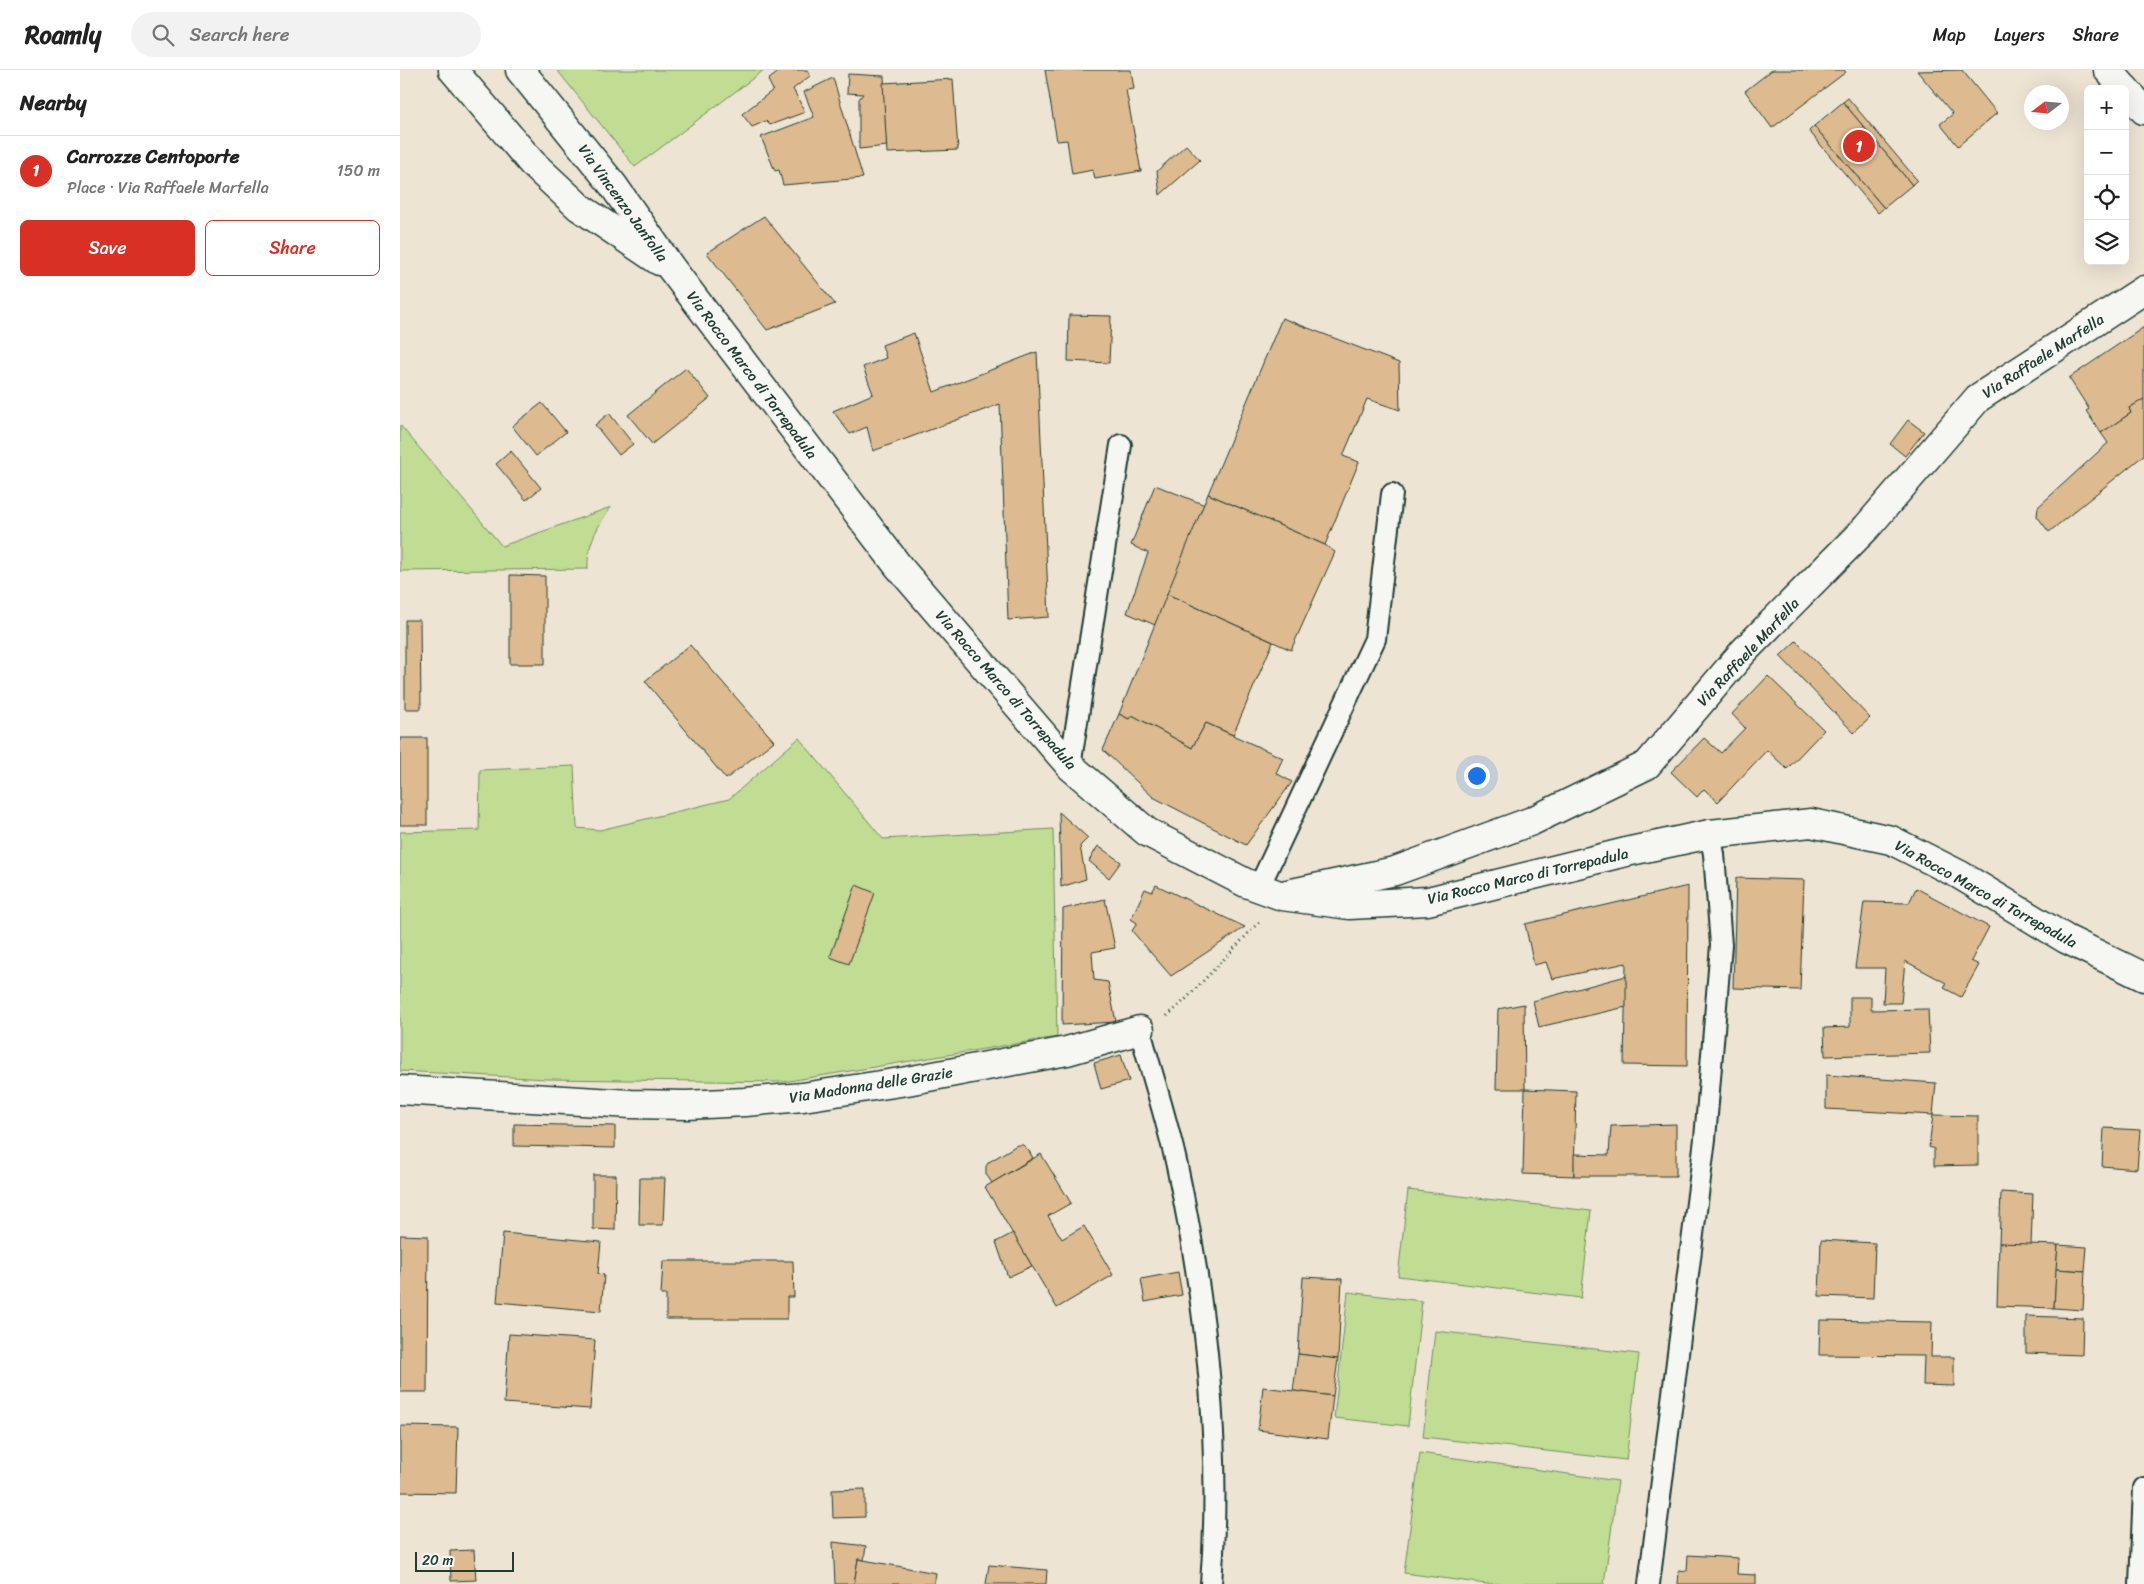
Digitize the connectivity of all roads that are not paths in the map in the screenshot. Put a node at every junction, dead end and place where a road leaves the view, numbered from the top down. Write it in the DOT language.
graph roads {
  1 [pos="432,70"];
  2 [pos="453,70"];
  3 [pos="520,70"];
  4 [pos="2108,70"];
  5 [pos="2121,85"];
  6 [pos="2129,93"];
  7 [pos="2144,110"];
  8 [pos="493,119"];
  9 [pos="671,268"];
  10 [pos="2144,290"];
  11 [pos="1122,445"];
  12 [pos="1392,494"];
  13 [pos="1070,766"];
  14 [pos="1710,834"];
  15 [pos="1271,891"];
  16 [pos="2144,977"];
  17 [pos="1140,1030"];
  18 [pos="400,1090"];
  19 [pos="2144,1488"];
  20 [pos="1211,1584"];
  21 [pos="1649,1584"];
  22 [pos="2140,1584"];
  1 -- 8 [label="main road"];
  2 -- 8 [label="main road, Via Vincenzo Janfolla"];
  3 -- 9 [label="main road, Via Vincenzo Janfolla"];
  4 -- 5 [label="main road"];
  6 -- 7 [label="main road"];
  8 -- 9 [label="main road, Via Vincenzo Janfolla"];
  9 -- 13 [label="main road, Via Rocco Marco di Torrepadula"];
  10 -- 15 [label="main road, Via Raffaele Marfella"];
  11 -- 13 [label="lane"];
  12 -- 15 [label="lane"];
  13 -- 15 [label="main road, Via Rocco Marco di Torrepadula"];
  14 -- 15 [label="main road, Via Rocco Marco di Torrepadula"];
  14 -- 16 [label="main road, Via Rocco Marco di Torrepadula"];
  14 -- 21 [label="lane"];
  17 -- 18 [label="main road, Via Madonna delle Grazie"];
  17 -- 20 [label="lane"];
  19 -- 22 [label="lane"];
}
